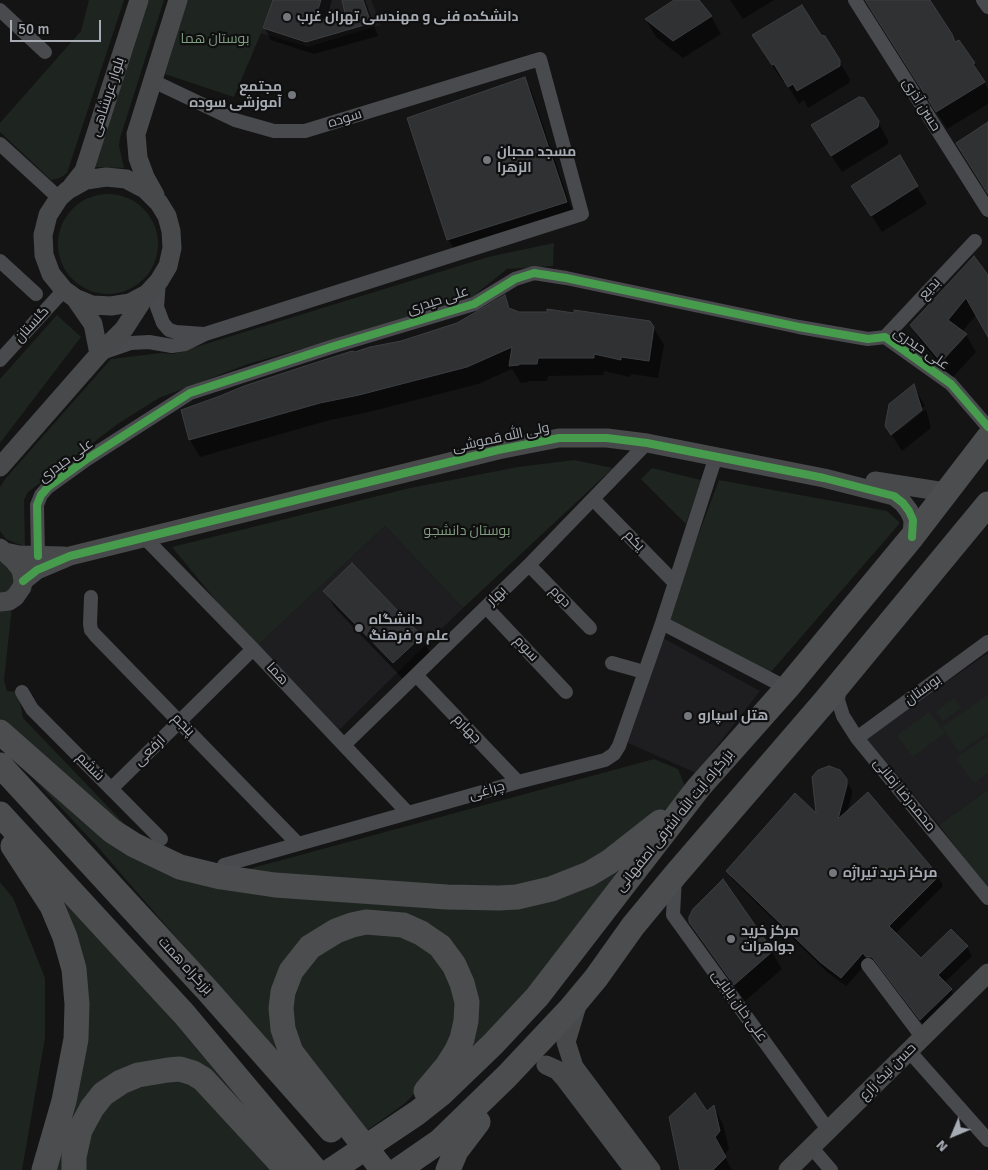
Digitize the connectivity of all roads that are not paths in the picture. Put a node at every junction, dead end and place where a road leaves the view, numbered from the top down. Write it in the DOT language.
graph roads {
  1 [pos="139,0"];
  2 [pos="178,0"];
  3 [pos="855,0"];
  4 [pos="0,10"];
  5 [pos="46,52"];
  6 [pos="153,81"];
  7 [pos="0,144"];
  8 [pos="63,194"];
  9 [pos="159,202"];
  10 [pos="988,210"];
  11 [pos="975,241"];
  12 [pos="0,261"];
  13 [pos="153,287"];
  14 [pos="36,294"];
  15 [pos="69,294"];
  16 [pos="205,334"];
  17 [pos="885,338"];
  18 [pos="99,354"];
  19 [pos="0,360"];
  20 [pos="988,427"];
  21 [pos="988,438"];
  22 [pos="647,443"];
  23 [pos="716,456"];
  24 [pos="0,467"];
  25 [pos="824,478"];
  26 [pos="946,492"];
  27 [pos="593,499"];
  28 [pos="988,504"];
  29 [pos="144,537"];
  30 [pos="912,537"];
  31 [pos="3,550"];
  32 [pos="38,556"];
  33 [pos="70,556"];
  34 [pos="529,565"];
  35 [pos="23,581"];
  36 [pos="675,583"];
  37 [pos="91,597"];
  38 [pos="0,602"];
  39 [pos="486,607"];
  40 [pos="662,623"];
  41 [pos="590,628"];
  42 [pos="988,642"];
  43 [pos="253,649"];
  44 [pos="612,663"];
  45 [pos="644,672"];
  46 [pos="416,676"];
  47 [pos="841,683"];
  48 [pos="787,688"];
  49 [pos="22,692"];
  50 [pos="566,692"];
  51 [pos="180,722"];
  52 [pos="0,732"];
  53 [pos="857,738"];
  54 [pos="344,745"];
  55 [pos="0,765"];
  56 [pos="518,782"];
  57 [pos="699,787"];
  58 [pos="111,789"];
  59 [pos="408,813"];
  60 [pos="0,814"];
  61 [pos="0,827"];
  62 [pos="161,839"];
  63 [pos="298,844"];
  64 [pos="224,865"];
  65 [pos="676,874"];
  66 [pos="988,898"];
  67 [pos="868,965"];
  68 [pos="988,973"];
  69 [pos="579,1000"];
  70 [pos="923,1038"];
  71 [pos="909,1051"];
  72 [pos="546,1065"];
  73 [pos="339,1128"];
  74 [pos="829,1131"];
  75 [pos="988,1140"];
  76 [pos="440,1141"];
  77 [pos="812,1148"];
  78 [pos="359,1163"];
  79 [pos="298,1166"];
  80 [pos="44,1170"];
  81 [pos="74,1170"];
  82 [pos="332,1170"];
  83 [pos="383,1170"];
  84 [pos="398,1170"];
  85 [pos="429,1170"];
  86 [pos="448,1170"];
  87 [pos="634,1170"];
  88 [pos="651,1170"];
  89 [pos="788,1170"];
  90 [pos="831,1170"];
  1 -- 8 [label="street, بلوار عربشاهی"];
  2 -- 6 [label="street"];
  3 -- 10 [label="street, حسن آذری"];
  4 -- 5 [label="street"];
  6 -- 9 [label="street"];
  6 -- 16 [label="street, سوده"];
  7 -- 8 [label="street"];
  8 -- 9 [label="street"];
  8 -- 15 [label="street"];
  9 -- 13 [label="street"];
  11 -- 17 [label="street, بدیع"];
  12 -- 14 [label="street"];
  13 -- 15 [label="street"];
  13 -- 16 [label="street"];
  13 -- 18 [label="street"];
  15 -- 18 [label="street"];
  15 -- 19 [label="street, گلستان"];
  16 -- 18 [label="street"];
  17 -- 20 [label="street, علی حیدری"];
  17 -- 32 [label="street, علی حیدری"];
  18 -- 24 [label="street"];
  21 -- 26 [label="highway, بزرگراه آیت الله اشرفی اصفهانی"];
  22 -- 23 [label="street, ولی الله قموشی"];
  22 -- 27 [label="street, بهار"];
  22 -- 29 [label="street, ولی الله قموشی"];
  23 -- 25 [label="street, ولی الله قموشی"];
  23 -- 36 [label="street, چراغی"];
  25 -- 26 [label="street, ولی الله قموشی"];
  25 -- 30 [label="street, ولی الله قموشی"];
  26 -- 30 [label="highway, بزرگراه آیت الله اشرفی اصفهانی"];
  27 -- 34 [label="street, بهار"];
  27 -- 36 [label="street, یکم"];
  28 -- 47 [label="highway"];
  29 -- 33 [label="street, ولی الله قموشی"];
  29 -- 43 [label="street, هما"];
  30 -- 48 [label="highway, بزرگراه آیت الله اشرفی اصفهانی"];
  31 -- 32 [label="street"];
  31 -- 35 [label="street"];
  32 -- 33 [label="street"];
  33 -- 35 [label="street"];
  34 -- 39 [label="street, بهار"];
  34 -- 41 [label="street, دوم"];
  35 -- 38 [label="street"];
  36 -- 40 [label="street, چراغی"];
  37 -- 51 [label="street, پنجم"];
  39 -- 46 [label="street, بهار"];
  39 -- 50 [label="street, سوم"];
  40 -- 45 [label="street, چراغی"];
  40 -- 48 [label="street"];
  42 -- 53 [label="street, بوستان"];
  43 -- 51 [label="street, ارفعی"];
  43 -- 54 [label="street, هما"];
  44 -- 45 [label="street"];
  45 -- 56 [label="street, چراغی"];
  46 -- 54 [label="street, بهار"];
  46 -- 56 [label="street, چهارم"];
  47 -- 53 [label="street, محمدرضا زمانی"];
  47 -- 65 [label="highway"];
  48 -- 57 [label="highway, بزرگراه آیت الله اشرفی اصفهانی"];
  49 -- 58 [label="street, ششم"];
  51 -- 58 [label="street, ارفعی"];
  51 -- 63 [label="street, پنجم"];
  52 -- 57 [label="highway"];
  53 -- 66 [label="street, محمدرضا زمانی"];
  54 -- 59 [label="street, هما"];
  55 -- 73 [label="highway, بزرگراه همت"];
  56 -- 59 [label="street, چراغی"];
  57 -- 78 [label="highway, بزرگراه آیت الله اشرفی اصفهانی"];
  58 -- 62 [label="street, ششم"];
  59 -- 63 [label="street, چراغی"];
  60 -- 79 [label="highway"];
  61 -- 80 [label="highway"];
  63 -- 64 [label="street, چراغی"];
  65 -- 69 [label="highway"];
  65 -- 74 [label="street, علی خان بابایی"];
  67 -- 70 [label="street"];
  68 -- 70 [label="street, حسن نیک زارع"];
  69 -- 76 [label="highway"];
  69 -- 88 [label="street"];
  70 -- 71 [label="street, حسن نیک زارع"];
  71 -- 74 [label="street, حسن نیک زارع"];
  71 -- 75 [label="street"];
  72 -- 86 [label="highway"];
  72 -- 87 [label="street"];
  73 -- 78 [label="highway, بزرگراه همت"];
  73 -- 78 [label="highway"];
  73 -- 83 [label="highway"];
  74 -- 77 [label="street, حسن نیک زارع"];
  76 -- 84 [label="highway"];
  76 -- 85 [label="highway"];
  77 -- 89 [label="street, حسن نیک زارع"];
  77 -- 90 [label="street"];
  78 -- 82 [label="highway, بزرگراه آیت الله اشرفی اصفهانی"];
  79 -- 81 [label="highway"];
}
